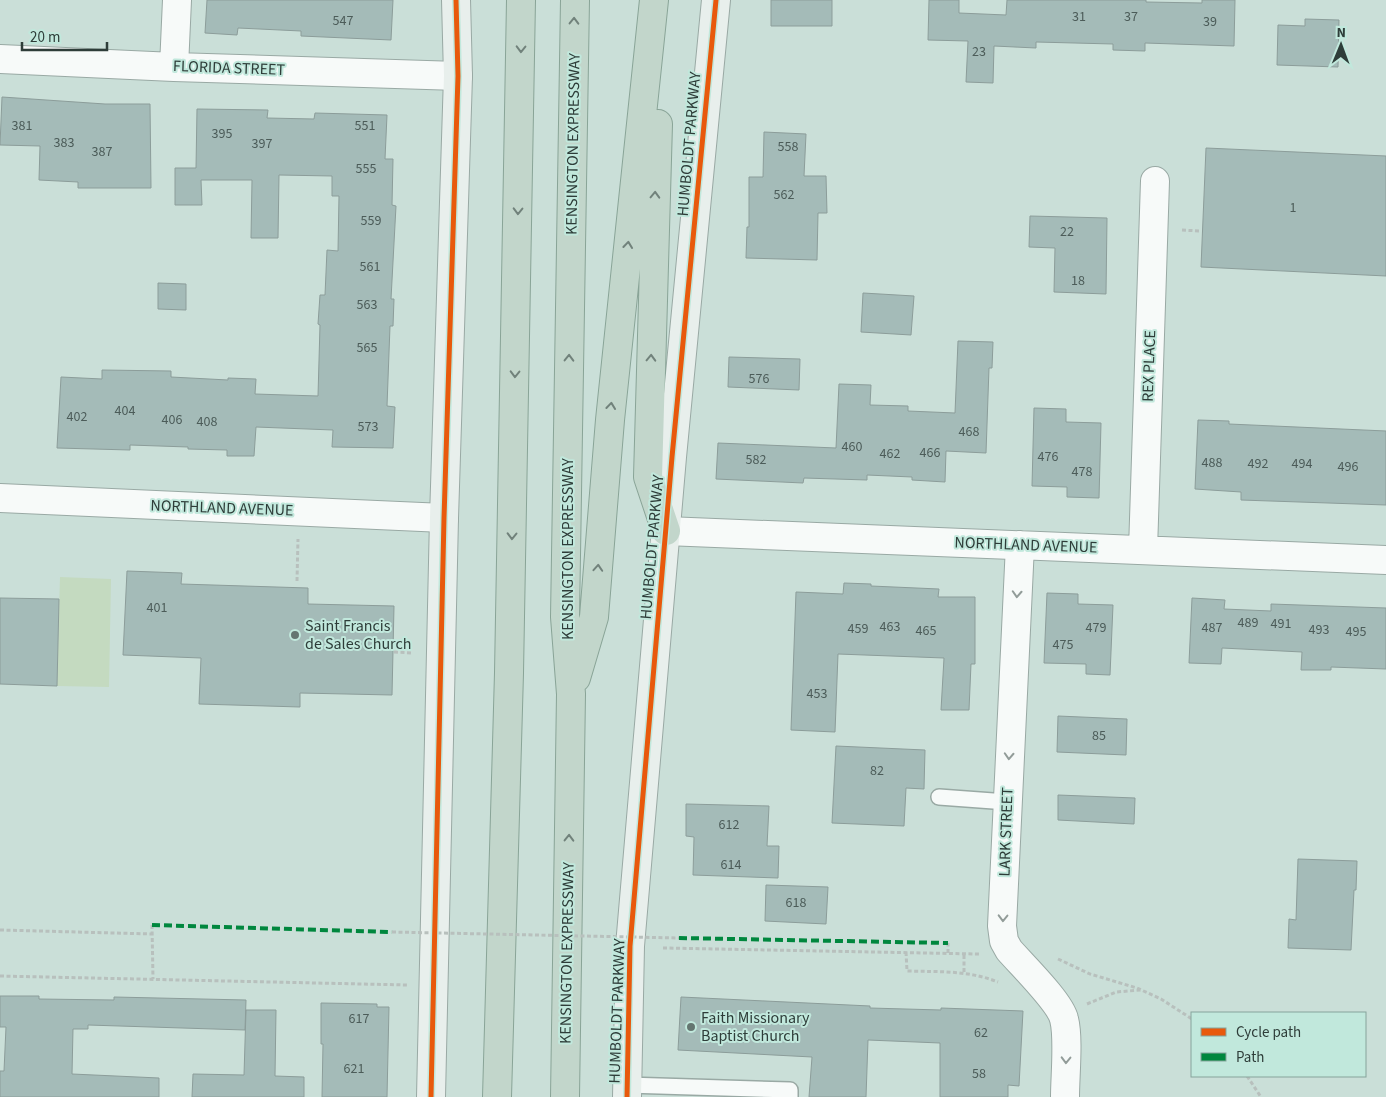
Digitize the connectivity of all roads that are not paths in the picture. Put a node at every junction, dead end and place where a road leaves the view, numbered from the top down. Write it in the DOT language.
graph roads {
  1 [pos="177,0"];
  2 [pos="456,0"];
  3 [pos="522,0"];
  4 [pos="575,0"];
  5 [pos="654,0"];
  6 [pos="659,0"];
  7 [pos="716,0"];
  8 [pos="0,59"];
  9 [pos="174,67"];
  10 [pos="458,76"];
  11 [pos="1155,181"];
  12 [pos="0,498"];
  13 [pos="444,518"];
  14 [pos="666,531"];
  15 [pos="1020,545"];
  16 [pos="1143,550"];
  17 [pos="1386,560"];
  18 [pos="571,694"];
  19 [pos="939,797"];
  20 [pos="1007,802"];
  21 [pos="627,1091"];
  22 [pos="431,1097"];
  23 [pos="497,1097"];
  24 [pos="565,1097"];
  25 [pos="790,1097"];
  26 [pos="1065,1097"];
  1 -- 9 [label="street"];
  2 -- 10 [label="street"];
  3 -- 23 [label="highway, one-way"];
  18 -- 4 [label="highway, KENSINGTON EXPRESSWAY, one-way"];
  18 -- 5 [label="highway, one-way"];
  14 -- 6 [label="highway, one-way"];
  7 -- 14 [label="street, HUMBOLDT PARKWAY"];
  8 -- 9 [label="street, FLORIDA STREET"];
  9 -- 10 [label="street, FLORIDA STREET"];
  10 -- 13 [label="street"];
  11 -- 16 [label="street, REX PLACE"];
  12 -- 13 [label="street, NORTHLAND AVENUE"];
  13 -- 22 [label="street"];
  14 -- 15 [label="street, NORTHLAND AVENUE"];
  14 -- 21 [label="street, HUMBOLDT PARKWAY"];
  15 -- 16 [label="street, NORTHLAND AVENUE"];
  15 -- 20 [label="street, LARK STREET, one-way"];
  16 -- 17 [label="street, NORTHLAND AVENUE"];
  24 -- 18 [label="highway, KENSINGTON EXPRESSWAY, one-way"];
  19 -- 20 [label="lane"];
  20 -- 26 [label="street, LARK STREET, one-way"];
  21 -- 25 [label="lane"];
}
